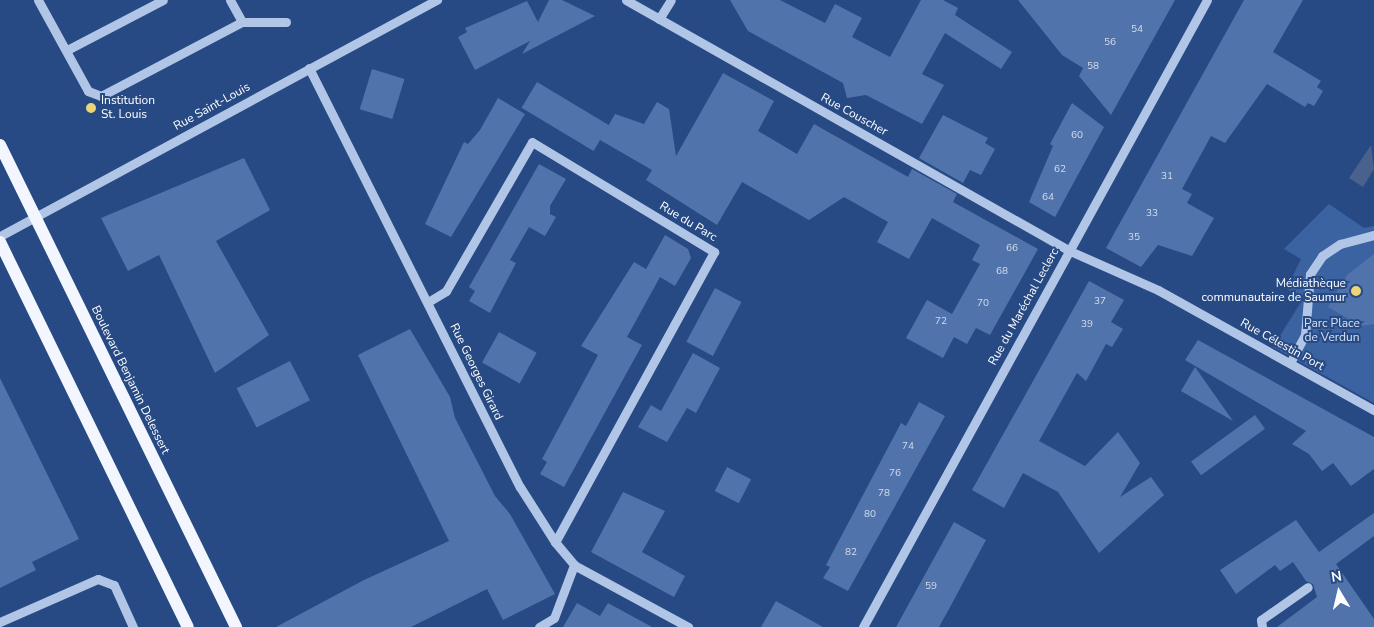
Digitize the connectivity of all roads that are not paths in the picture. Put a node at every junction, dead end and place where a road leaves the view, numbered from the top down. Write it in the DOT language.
graph roads {
  1 [pos="38,0"];
  2 [pos="163,0"];
  3 [pos="230,0"];
  4 [pos="437,0"];
  5 [pos="626,0"];
  6 [pos="671,0"];
  7 [pos="1207,0"];
  8 [pos="659,19"];
  9 [pos="242,22"];
  10 [pos="286,22"];
  11 [pos="67,50"];
  12 [pos="309,68"];
  13 [pos="0,145"];
  14 [pos="36,217"];
  15 [pos="1374,235"];
  16 [pos="0,236"];
  17 [pos="0,242"];
  18 [pos="1070,250"];
  19 [pos="428,302"];
  20 [pos="1290,363"];
  21 [pos="1374,410"];
  22 [pos="555,542"];
  23 [pos="574,565"];
  24 [pos="1308,587"];
  25 [pos="0,622"];
  26 [pos="133,627"];
  27 [pos="188,627"];
  28 [pos="236,627"];
  29 [pos="539,627"];
  30 [pos="688,627"];
  31 [pos="863,627"];
  32 [pos="1262,627"];
  1 -- 11 [label="street"];
  2 -- 11 [label="street"];
  3 -- 9 [label="street"];
  4 -- 12 [label="street, Rue Saint-Louis"];
  5 -- 8 [label="street, Rue Couscher"];
  6 -- 8 [label="street"];
  7 -- 18 [label="street, Rue du Maréchal Leclerc"];
  8 -- 18 [label="street, Rue Couscher"];
  9 -- 10 [label="street"];
  9 -- 11 [label="street"];
  12 -- 14 [label="street, Rue Saint-Louis"];
  12 -- 19 [label="street, Rue Georges Girard"];
  13 -- 14 [label="main road, Boulevard Benjamin Delessert"];
  14 -- 16 [label="street, Rue Saint-Louis"];
  14 -- 28 [label="main road, Boulevard Benjamin Delessert"];
  15 -- 20 [label="street"];
  17 -- 27 [label="main road"];
  18 -- 20 [label="street, Rue Célestin Port"];
  18 -- 31 [label="street, Rue du Maréchal Leclerc"];
  19 -- 22 [label="street, Rue Georges Girard"];
  19 -- 22 [label="street, Rue du Parc"];
  20 -- 21 [label="street, Rue Célestin Port"];
  22 -- 23 [label="street, Rue Georges Girard"];
  23 -- 29 [label="street"];
  23 -- 30 [label="street, Rue Georges Girard"];
  24 -- 32 [label="street"];
  25 -- 26 [label="street"];
}
